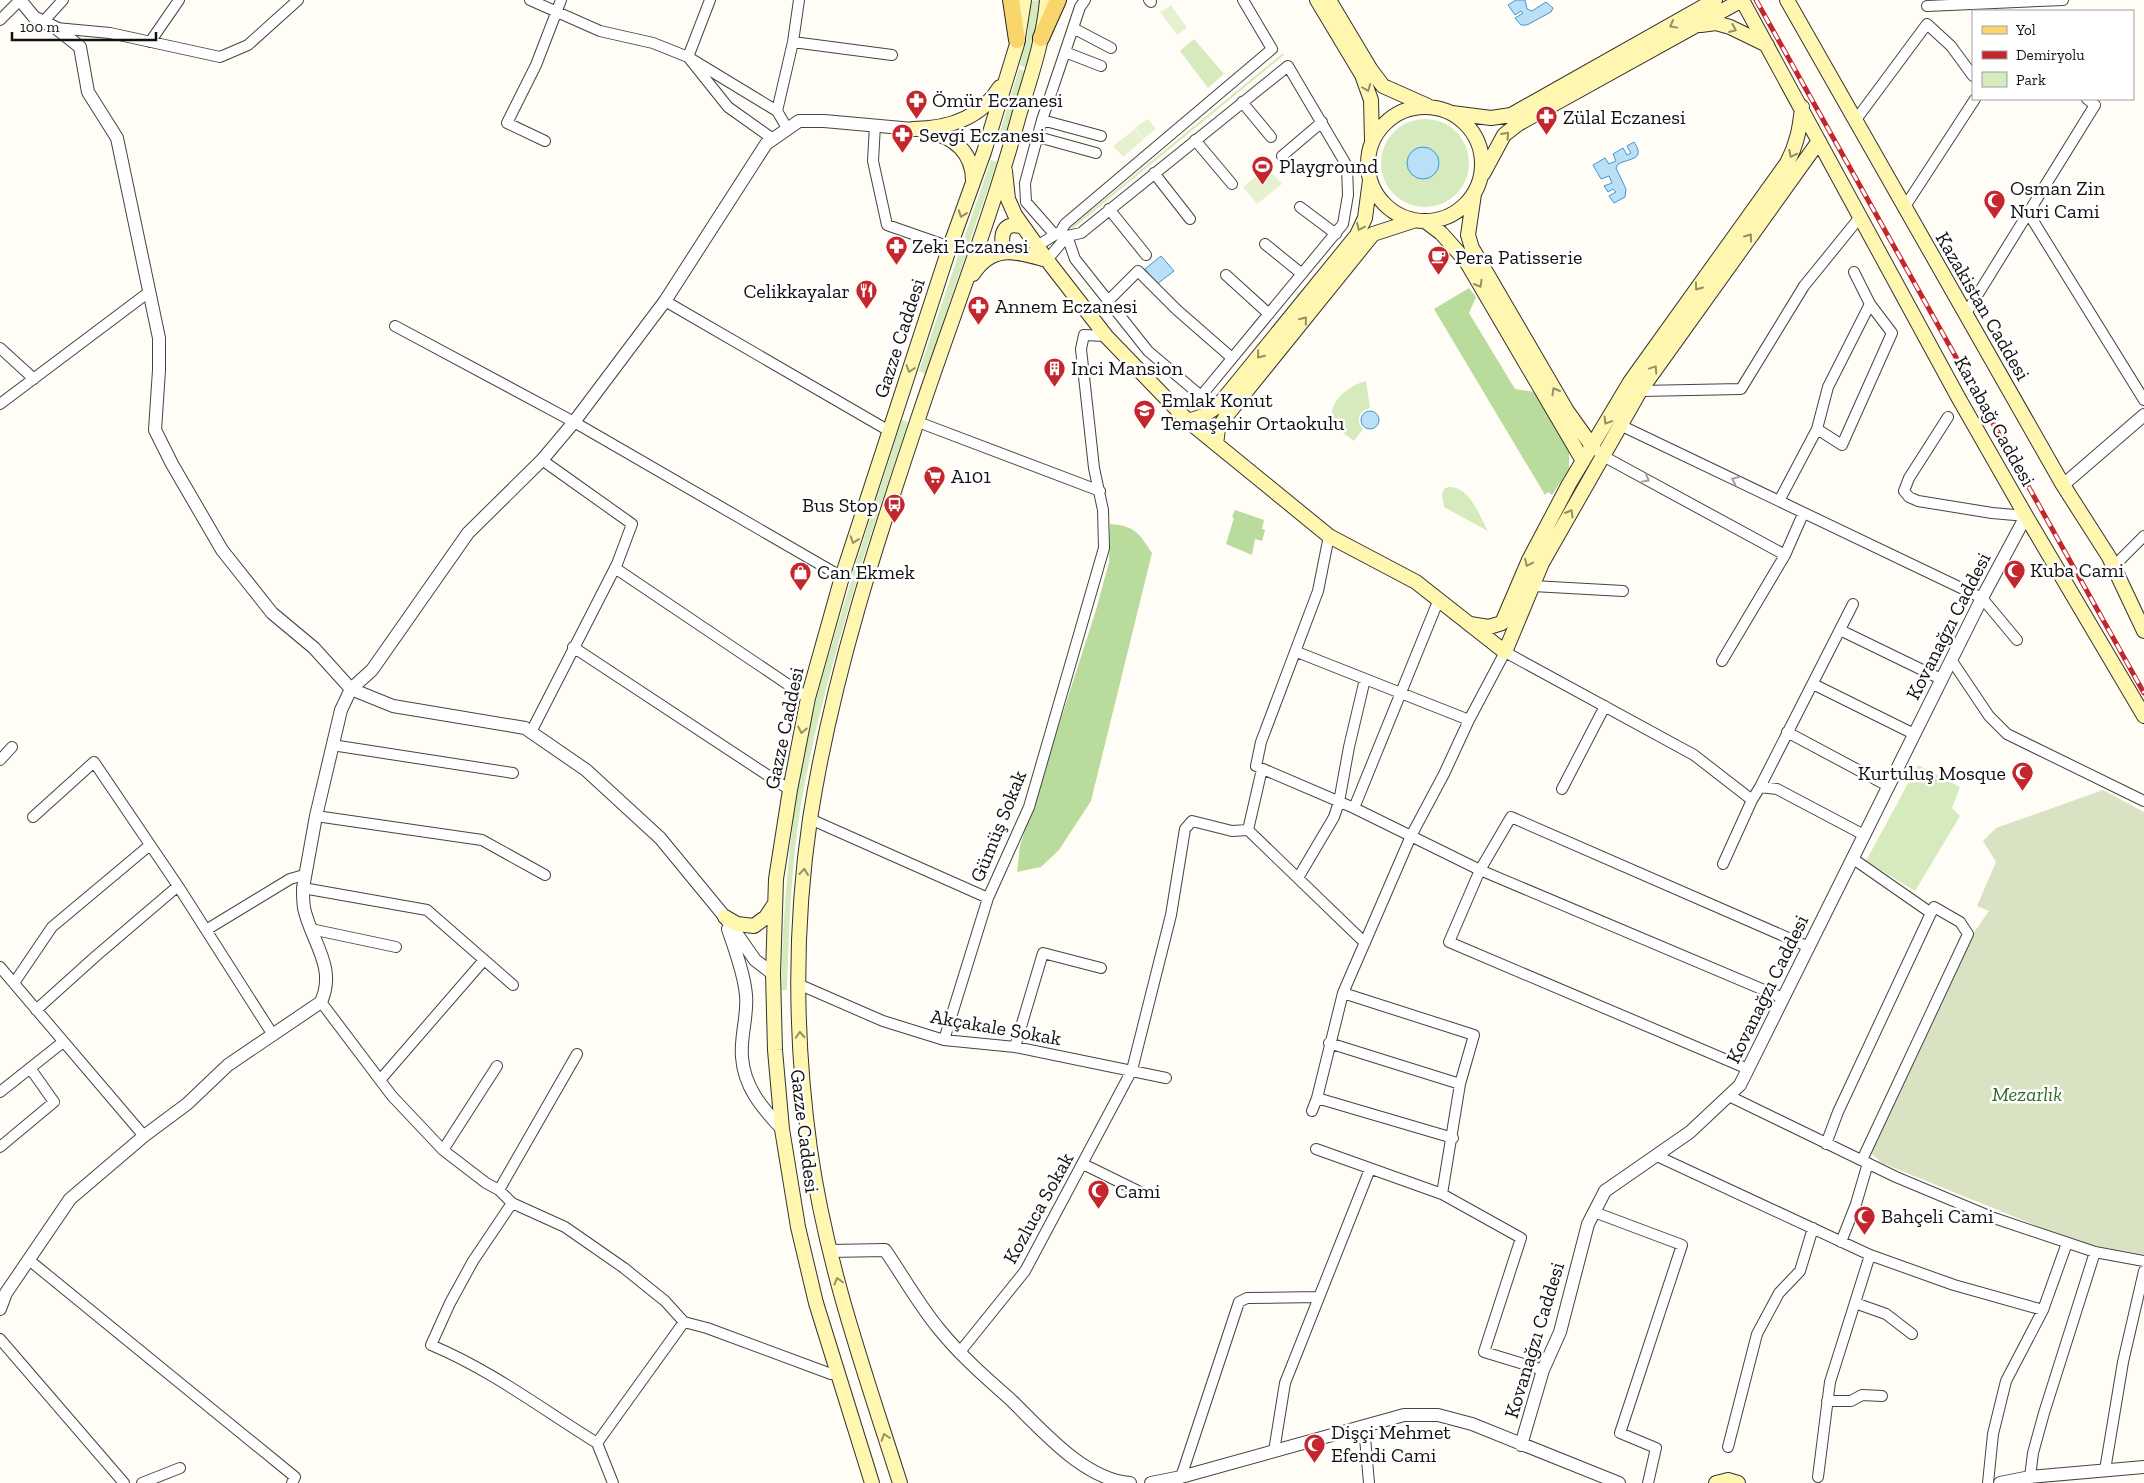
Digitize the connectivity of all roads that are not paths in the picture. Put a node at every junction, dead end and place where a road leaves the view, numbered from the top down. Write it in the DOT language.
graph roads {
  1 [pos="20,0"];
  2 [pos="63,0"];
  3 [pos="179,0"];
  4 [pos="298,0"];
  5 [pos="530,0"];
  6 [pos="561,0"];
  7 [pos="710,0"];
  8 [pos="799,0"];
  9 [pos="1011,0"];
  10 [pos="1024,0"];
  11 [pos="1047,0"];
  12 [pos="1058,0"];
  13 [pos="1086,0"];
  14 [pos="1243,0"];
  15 [pos="1317,0"];
  16 [pos="1330,0"];
  17 [pos="1704,0"];
  18 [pos="1715,0"];
  19 [pos="1742,0"];
  20 [pos="1787,0"];
  21 [pos="2063,0"];
  22 [pos="1927,6"];
  23 [pos="556,12"];
  24 [pos="0,20"];
  25 [pos="1694,21"];
  26 [pos="43,22"];
  27 [pos="56,28"];
  28 [pos="1073,28"];
  29 [pos="1041,38"];
  30 [pos="1017,40"];
  31 [pos="1659,40"];
  32 [pos="150,42"];
  33 [pos="793,42"];
  34 [pos="1767,45"];
  35 [pos="1111,48"];
  36 [pos="1065,52"];
  37 [pos="892,55"];
  38 [pos="688,57"];
  39 [pos="1101,66"];
  40 [pos="1007,75"];
  41 [pos="1972,75"];
  42 [pos="1974,100"];
  43 [pos="2089,100"];
  44 [pos="1242,102"];
  45 [pos="1431,107"];
  46 [pos="1802,107"];
  47 [pos="777,111"];
  48 [pos="1449,112"];
  49 [pos="1042,120"];
  50 [pos="1855,121"];
  51 [pos="1322,122"];
  52 [pos="875,125"];
  53 [pos="787,128"];
  54 [pos="913,129"];
  55 [pos="1101,136"];
  56 [pos="1038,137"];
  57 [pos="1272,137"];
  58 [pos="773,138"];
  59 [pos="1195,140"];
  60 [pos="545,141"];
  61 [pos="1819,141"];
  62 [pos="1372,144"];
  63 [pos="1096,153"];
  64 [pos="1282,156"];
  65 [pos="1005,166"];
  66 [pos="1154,173"];
  67 [pos="1481,176"];
  68 [pos="1370,180"];
  69 [pos="1232,184"];
  70 [pos="972,185"];
  71 [pos="1474,194"];
  72 [pos="1300,207"];
  73 [pos="1904,208"];
  74 [pos="1109,209"];
  75 [pos="2027,212"];
  76 [pos="1860,218"];
  77 [pos="1190,219"];
  78 [pos="1419,221"];
  79 [pos="1023,226"];
  80 [pos="1336,234"];
  81 [pos="1055,235"];
  82 [pos="1067,236"];
  83 [pos="1265,244"];
  84 [pos="1037,246"];
  85 [pos="950,247"];
  86 [pos="1010,252"];
  87 [pos="1146,254"];
  88 [pos="1047,260"];
  89 [pos="1854,272"];
  90 [pos="1302,274"];
  91 [pos="1226,275"];
  92 [pos="149,292"];
  93 [pos="665,301"];
  94 [pos="1108,301"];
  95 [pos="959,303"];
  96 [pos="1870,304"];
  97 [pos="1269,314"];
  98 [pos="1965,315"];
  99 [pos="395,326"];
  100 [pos="1106,336"];
  101 [pos="0,348"];
  102 [pos="1232,358"];
  103 [pos="34,379"];
  104 [pos="1640,390"];
  105 [pos="2144,400"];
  106 [pos="0,404"];
  107 [pos="2144,415"];
  108 [pos="1948,417"];
  109 [pos="1188,421"];
  110 [pos="574,422"];
  111 [pos="918,422"];
  112 [pos="1620,425"];
  113 [pos="1817,429"];
  114 [pos="890,432"];
  115 [pos="1216,444"];
  116 [pos="1592,446"];
  117 [pos="1603,456"];
  118 [pos="542,460"];
  119 [pos="1583,461"];
  120 [pos="2063,485"];
  121 [pos="1100,491"];
  122 [pos="1779,501"];
  123 [pos="1803,514"];
  124 [pos="2026,516"];
  125 [pos="1329,536"];
  126 [pos="2144,536"];
  127 [pos="1785,555"];
  128 [pos="2113,567"];
  129 [pos="615,568"];
  130 [pos="842,577"];
  131 [pos="1533,586"];
  132 [pos="1622,591"];
  133 [pos="1982,598"];
  134 [pos="1439,600"];
  135 [pos="1853,604"];
  136 [pos="2139,613"];
  137 [pos="1502,622"];
  138 [pos="1469,624"];
  139 [pos="1515,630"];
  140 [pos="1840,630"];
  141 [pos="2144,631"];
  142 [pos="2017,640"];
  143 [pos="573,647"];
  144 [pos="1296,652"];
  145 [pos="1505,652"];
  146 [pos="1952,660"];
  147 [pos="1722,661"];
  148 [pos="1365,679"];
  149 [pos="1941,679"];
  150 [pos="1813,684"];
  151 [pos="351,689"];
  152 [pos="1400,693"];
  153 [pos="808,698"];
  154 [pos="1605,706"];
  155 [pos="2144,716"];
  156 [pos="1468,720"];
  157 [pos="531,732"];
  158 [pos="1788,732"];
  159 [pos="1914,734"];
  160 [pos="332,745"];
  161 [pos="12,747"];
  162 [pos="0,760"];
  163 [pos="1262,769"];
  164 [pos="513,773"];
  165 [pos="1760,786"];
  166 [pos="1888,786"];
  167 [pos="1562,789"];
  168 [pos="790,790"];
  169 [pos="1752,800"];
  170 [pos="2144,800"];
  171 [pos="1339,802"];
  172 [pos="1354,808"];
  173 [pos="316,816"];
  174 [pos="33,817"];
  175 [pos="810,819"];
  176 [pos="1248,830"];
  177 [pos="1864,835"];
  178 [pos="1411,836"];
  179 [pos="150,845"];
  180 [pos="1852,858"];
  181 [pos="1723,864"];
  182 [pos="1480,870"];
  183 [pos="545,875"];
  184 [pos="1298,878"];
  185 [pos="303,881"];
  186 [pos="178,886"];
  187 [pos="988,898"];
  188 [pos="774,905"];
  189 [pos="1931,914"];
  190 [pos="725,917"];
  191 [pos="311,929"];
  192 [pos="206,930"];
  193 [pos="1365,943"];
  194 [pos="396,947"];
  195 [pos="1808,947"];
  196 [pos="484,960"];
  197 [pos="0,967"];
  198 [pos="1101,968"];
  199 [pos="773,974"];
  200 [pos="14,983"];
  201 [pos="798,984"];
  202 [pos="513,985"];
  203 [pos="1343,993"];
  204 [pos="1783,998"];
  205 [pos="322,1002"];
  206 [pos="36,1010"];
  207 [pos="273,1035"];
  208 [pos="944,1040"];
  209 [pos="63,1042"];
  210 [pos="1329,1043"];
  211 [pos="1015,1047"];
  212 [pos="577,1054"];
  213 [pos="497,1066"];
  214 [pos="30,1068"];
  215 [pos="1748,1069"];
  216 [pos="1132,1070"];
  217 [pos="1166,1078"];
  218 [pos="380,1080"];
  219 [pos="1460,1084"];
  220 [pos="0,1092"];
  221 [pos="1729,1096"];
  222 [pos="1317,1098"];
  223 [pos="1312,1110"];
  224 [pos="782,1129"];
  225 [pos="144,1136"];
  226 [pos="1453,1138"];
  227 [pos="1826,1144"];
  228 [pos="0,1148"];
  229 [pos="1316,1149"];
  230 [pos="443,1150"];
  231 [pos="1657,1156"];
  232 [pos="1865,1162"];
  233 [pos="1083,1164"];
  234 [pos="1370,1168"];
  235 [pos="499,1190"];
  236 [pos="1142,1193"];
  237 [pos="1442,1194"];
  238 [pos="512,1203"];
  239 [pos="1594,1212"];
  240 [pos="1813,1228"];
  241 [pos="1841,1242"];
  242 [pos="2067,1243"];
  243 [pos="830,1251"];
  244 [pos="2095,1252"];
  245 [pos="1870,1256"];
  246 [pos="29,1260"];
  247 [pos="2144,1261"];
  248 [pos="2144,1271"];
  249 [pos="3,1290"];
  250 [pos="1319,1297"];
  251 [pos="1855,1303"];
  252 [pos="0,1309"];
  253 [pos="2043,1310"];
  254 [pos="684,1322"];
  255 [pos="1912,1334"];
  256 [pos="0,1339"];
  257 [pos="959,1352"];
  258 [pos="1543,1370"];
  259 [pos="839,1373"];
  260 [pos="1882,1396"];
  261 [pos="1827,1400"];
  262 [pos="1364,1426"];
  263 [pos="597,1443"];
  264 [pos="1522,1445"];
  265 [pos="1728,1447"];
  266 [pos="1274,1451"];
  267 [pos="2144,1467"];
  268 [pos="180,1468"];
  269 [pos="2105,1470"];
  270 [pos="1181,1477"];
  271 [pos="1818,1477"];
  272 [pos="2030,1477"];
  273 [pos="124,1483"];
  274 [pos="142,1483"];
  275 [pos="292,1483"];
  276 [pos="613,1483"];
  277 [pos="872,1483"];
  278 [pos="900,1483"];
  279 [pos="1130,1483"];
  280 [pos="1152,1483"];
  281 [pos="1369,1483"];
  282 [pos="1619,1483"];
  283 [pos="1648,1483"];
  284 [pos="1716,1483"];
  285 [pos="1738,1483"];
  286 [pos="1988,1483"];
  287 [pos="2000,1483"];
  1 -- 24 [label="street"];
  1 -- 26 [label="street"];
  2 -- 26 [label="street"];
  3 -- 32 [label="street"];
  4 -- 32 [label="street"];
  5 -- 23 [label="street"];
  6 -- 23 [label="street"];
  7 -- 38 [label="street"];
  8 -- 33 [label="street"];
  9 -- 30 [label="main road"];
  10 -- 30 [label="main road, Gazze Caddesi"];
  11 -- 29 [label="main road, Gazze Caddesi"];
  12 -- 29 [label="main road"];
  13 -- 28 [label="street"];
  14 -- 81 [label="street"];
  15 -- 62 [label="main road, one-way"];
  16 -- 45 [label="main road"];
  17 -- 25 [label="main road"];
  18 -- 25 [label="main road"];
  19 -- 25 [label="main road"];
  19 -- 34 [label="main road, Karabağ Caddesi"];
  20 -- 50 [label="main road, Kazakistan Caddesi"];
  21 -- 22 [label="street"];
  23 -- 38 [label="street"];
  23 -- 60 [label="street"];
  25 -- 31 [label="main road"];
  25 -- 34 [label="main road, one-way"];
  26 -- 27 [label="street"];
  27 -- 32 [label="street"];
  27 -- 92 [label="street"];
  28 -- 35 [label="street"];
  28 -- 36 [label="street"];
  29 -- 65 [label="main road, Gazze Caddesi"];
  30 -- 40 [label="main road, Gazze Caddesi"];
  31 -- 48 [label="main road"];
  67 -- 31 [label="main road, one-way"];
  33 -- 37 [label="street"];
  33 -- 47 [label="street"];
  34 -- 46 [label="main road, Karabağ Caddesi"];
  36 -- 39 [label="street"];
  36 -- 49 [label="street"];
  38 -- 47 [label="street"];
  38 -- 58 [label="street"];
  40 -- 54 [label="main road"];
  40 -- 70 [label="main road, Gazze Caddesi"];
  41 -- 50 [label="street"];
  42 -- 73 [label="street"];
  43 -- 75 [label="street"];
  44 -- 51 [label="street"];
  44 -- 57 [label="street"];
  44 -- 59 [label="street"];
  45 -- 48 [label="main road"];
  45 -- 62 [label="main road"];
  46 -- 61 [label="main road, Karabağ Caddesi"];
  46 -- 116 [label="main road, one-way"];
  47 -- 53 [label="street"];
  48 -- 67 [label="main road"];
  49 -- 55 [label="street"];
  49 -- 56 [label="street"];
  50 -- 73 [label="main road, Kazakistan Caddesi"];
  51 -- 64 [label="street"];
  51 -- 80 [label="street"];
  52 -- 53 [label="street"];
  52 -- 54 [label="street"];
  52 -- 85 [label="street"];
  53 -- 58 [label="street"];
  54 -- 70 [label="main road"];
  56 -- 63 [label="street"];
  56 -- 81 [label="street"];
  58 -- 93 [label="street"];
  59 -- 66 [label="street"];
  59 -- 69 [label="street"];
  61 -- 76 [label="main road, Karabağ Caddesi"];
  104 -- 61 [label="main road, one-way"];
  62 -- 68 [label="main road"];
  65 -- 79 [label="main road"];
  65 -- 95 [label="main road, Gazze Caddesi"];
  66 -- 74 [label="street"];
  66 -- 77 [label="street"];
  67 -- 71 [label="main road"];
  68 -- 78 [label="main road"];
  68 -- 109 [label="main road, one-way"];
  70 -- 85 [label="main road, Gazze Caddesi, one-way"];
  71 -- 78 [label="main road"];
  116 -- 71 [label="main road, one-way"];
  72 -- 80 [label="street"];
  73 -- 98 [label="main road, Kazakistan Caddesi"];
  74 -- 82 [label="street"];
  74 -- 87 [label="street"];
  75 -- 98 [label="street"];
  75 -- 105 [label="street"];
  76 -- 104 [label="street"];
  76 -- 124 [label="main road, Karabağ Caddesi"];
  115 -- 78 [label="main road, one-way"];
  78 -- 119 [label="main road, one-way"];
  79 -- 84 [label="main road"];
  79 -- 86 [label="main road"];
  80 -- 90 [label="street"];
  81 -- 84 [label="street"];
  82 -- 88 [label="street"];
  82 -- 94 [label="street"];
  83 -- 90 [label="street"];
  84 -- 88 [label="main road"];
  85 -- 114 [label="main road, Gazze Caddesi, one-way"];
  86 -- 88 [label="main road"];
  86 -- 95 [label="main road"];
  88 -- 100 [label="main road"];
  89 -- 96 [label="street"];
  90 -- 97 [label="street"];
  91 -- 97 [label="street"];
  92 -- 103 [label="street"];
  92 -- 151 [label="street"];
  93 -- 110 [label="street"];
  93 -- 114 [label="street"];
  94 -- 102 [label="street"];
  94 -- 102 [label="street"];
  95 -- 111 [label="main road, Gazze Caddesi"];
  96 -- 113 [label="street"];
  96 -- 113 [label="street"];
  97 -- 102 [label="street"];
  98 -- 120 [label="main road, Kazakistan Caddesi"];
  99 -- 110 [label="street"];
  100 -- 109 [label="main road"];
  100 -- 121 [label="street, Gümüş Sokak"];
  101 -- 103 [label="street"];
  103 -- 106 [label="street"];
  104 -- 112 [label="main road"];
  107 -- 120 [label="street"];
  108 -- 124 [label="street"];
  109 -- 115 [label="main road"];
  110 -- 118 [label="street"];
  110 -- 130 [label="street"];
  111 -- 121 [label="street"];
  111 -- 175 [label="main road, Gazze Caddesi"];
  112 -- 117 [label="main road"];
  122 -- 112 [label="street, one-way"];
  113 -- 122 [label="street"];
  114 -- 130 [label="main road, Gazze Caddesi, one-way"];
  115 -- 125 [label="main road"];
  116 -- 117 [label="street"];
  116 -- 119 [label="main road"];
  117 -- 127 [label="street, one-way"];
  131 -- 117 [label="main road, one-way"];
  118 -- 129 [label="street"];
  118 -- 151 [label="street"];
  119 -- 137 [label="main road, one-way"];
  120 -- 128 [label="main road, Kazakistan Caddesi"];
  121 -- 187 [label="street, Gümüş Sokak"];
  122 -- 123 [label="street"];
  123 -- 127 [label="street"];
  123 -- 133 [label="street"];
  124 -- 133 [label="street, Kovanağzı Caddesi"];
  124 -- 155 [label="main road, Karabağ Caddesi"];
  125 -- 134 [label="main road"];
  125 -- 144 [label="street"];
  126 -- 128 [label="street"];
  127 -- 147 [label="street"];
  128 -- 136 [label="main road, Kazakistan Caddesi"];
  129 -- 143 [label="street"];
  129 -- 153 [label="street"];
  130 -- 153 [label="main road, Gazze Caddesi"];
  131 -- 132 [label="street"];
  131 -- 139 [label="main road"];
  133 -- 142 [label="street"];
  133 -- 146 [label="street, Kovanağzı Caddesi"];
  134 -- 138 [label="main road"];
  134 -- 152 [label="street"];
  135 -- 140 [label="street"];
  136 -- 141 [label="main road, Kazakistan Caddesi"];
  137 -- 138 [label="main road"];
  137 -- 139 [label="main road"];
  138 -- 145 [label="main road"];
  139 -- 145 [label="main road"];
  140 -- 149 [label="street"];
  140 -- 150 [label="street"];
  143 -- 157 [label="street"];
  143 -- 168 [label="street"];
  144 -- 148 [label="street"];
  144 -- 163 [label="street"];
  145 -- 154 [label="street"];
  145 -- 156 [label="street"];
  146 -- 149 [label="street, Kovanağzı Caddesi"];
  146 -- 170 [label="street"];
  148 -- 152 [label="street"];
  148 -- 171 [label="street"];
  149 -- 159 [label="street, Kovanağzı Caddesi"];
  150 -- 158 [label="street"];
  150 -- 159 [label="street"];
  151 -- 157 [label="street"];
  151 -- 160 [label="street"];
  152 -- 156 [label="street"];
  152 -- 172 [label="street"];
  153 -- 168 [label="main road, Gazze Caddesi, one-way"];
  154 -- 167 [label="street"];
  154 -- 169 [label="street"];
  156 -- 178 [label="street"];
  157 -- 190 [label="street"];
  158 -- 165 [label="street"];
  158 -- 166 [label="street"];
  159 -- 166 [label="street, Kovanağzı Caddesi"];
  160 -- 164 [label="street"];
  160 -- 173 [label="street"];
  161 -- 162 [label="street"];
  163 -- 171 [label="street"];
  163 -- 176 [label="street"];
  165 -- 169 [label="street"];
  165 -- 177 [label="street"];
  166 -- 177 [label="street, Kovanağzı Caddesi"];
  168 -- 188 [label="main road, Gazze Caddesi"];
  169 -- 181 [label="street"];
  171 -- 172 [label="street"];
  171 -- 184 [label="street"];
  172 -- 178 [label="street"];
  173 -- 183 [label="street"];
  173 -- 185 [label="street"];
  174 -- 179 [label="street"];
  175 -- 187 [label="street"];
  201 -- 175 [label="main road, Gazze Caddesi, one-way"];
  176 -- 184 [label="street"];
  176 -- 216 [label="street, Kozluca Sokak"];
  177 -- 180 [label="street, Kovanağzı Caddesi"];
  178 -- 182 [label="street"];
  178 -- 193 [label="street"];
  179 -- 186 [label="street"];
  179 -- 200 [label="street"];
  180 -- 189 [label="street"];
  180 -- 195 [label="street, Kovanağzı Caddesi"];
  182 -- 195 [label="street"];
  182 -- 204 [label="street"];
  182 -- 215 [label="street"];
  184 -- 193 [label="street"];
  185 -- 191 [label="street"];
  185 -- 192 [label="street"];
  185 -- 196 [label="street"];
  186 -- 192 [label="street"];
  186 -- 206 [label="street"];
  187 -- 208 [label="street, Gümüş Sokak"];
  188 -- 190 [label="main road"];
  188 -- 199 [label="main road, Gazze Caddesi"];
  189 -- 227 [label="street"];
  189 -- 232 [label="street"];
  190 -- 199 [label="street"];
  190 -- 224 [label="street"];
  191 -- 194 [label="street"];
  191 -- 205 [label="street"];
  192 -- 207 [label="street"];
  193 -- 203 [label="street"];
  195 -- 204 [label="street, Kovanağzı Caddesi"];
  196 -- 202 [label="street"];
  196 -- 218 [label="street"];
  197 -- 200 [label="street"];
  198 -- 211 [label="street"];
  199 -- 224 [label="main road, Gazze Caddesi"];
  200 -- 206 [label="street"];
  201 -- 208 [label="street, Akçakale Sokak"];
  243 -- 201 [label="main road, Gazze Caddesi, one-way"];
  203 -- 210 [label="street"];
  203 -- 219 [label="street"];
  204 -- 215 [label="street, Kovanağzı Caddesi"];
  205 -- 207 [label="street"];
  205 -- 218 [label="street"];
  206 -- 209 [label="street"];
  207 -- 225 [label="street"];
  208 -- 211 [label="street, Akçakale Sokak"];
  209 -- 214 [label="street"];
  209 -- 225 [label="street"];
  210 -- 219 [label="street"];
  210 -- 222 [label="street"];
  211 -- 216 [label="street, Akçakale Sokak"];
  212 -- 235 [label="street"];
  213 -- 230 [label="street"];
  214 -- 220 [label="street"];
  214 -- 228 [label="street"];
  215 -- 221 [label="street, Kovanağzı Caddesi"];
  216 -- 217 [label="street, Akçakale Sokak"];
  216 -- 233 [label="street, Kozluca Sokak"];
  218 -- 230 [label="street"];
  219 -- 226 [label="street"];
  221 -- 227 [label="street"];
  221 -- 231 [label="street, Kovanağzı Caddesi"];
  222 -- 223 [label="street"];
  222 -- 226 [label="street"];
  224 -- 259 [label="main road, Gazze Caddesi"];
  225 -- 246 [label="street"];
  226 -- 237 [label="street"];
  227 -- 232 [label="street"];
  229 -- 234 [label="street"];
  230 -- 235 [label="street"];
  231 -- 239 [label="street, Kovanağzı Caddesi"];
  231 -- 240 [label="street"];
  232 -- 241 [label="street"];
  232 -- 242 [label="street"];
  233 -- 236 [label="street"];
  233 -- 257 [label="street, Kozluca Sokak"];
  234 -- 237 [label="street"];
  234 -- 250 [label="street"];
  235 -- 238 [label="street"];
  237 -- 258 [label="street"];
  238 -- 254 [label="street"];
  238 -- 263 [label="street"];
  239 -- 258 [label="street, Kovanağzı Caddesi"];
  239 -- 283 [label="street"];
  240 -- 241 [label="street"];
  240 -- 265 [label="street"];
  241 -- 245 [label="street"];
  242 -- 244 [label="street"];
  242 -- 253 [label="street"];
  243 -- 257 [label="street"];
  278 -- 243 [label="main road, Gazze Caddesi, one-way"];
  244 -- 247 [label="street"];
  244 -- 272 [label="street"];
  245 -- 251 [label="street"];
  245 -- 253 [label="street"];
  246 -- 249 [label="street"];
  246 -- 275 [label="street"];
  248 -- 269 [label="street"];
  249 -- 252 [label="street"];
  250 -- 266 [label="street"];
  250 -- 270 [label="street"];
  251 -- 255 [label="street"];
  251 -- 261 [label="street"];
  253 -- 286 [label="street"];
  254 -- 259 [label="street"];
  254 -- 263 [label="street"];
  256 -- 273 [label="street"];
  257 -- 279 [label="street"];
  258 -- 264 [label="street, Kovanağzı Caddesi"];
  259 -- 277 [label="main road, Gazze Caddesi"];
  260 -- 261 [label="street"];
  261 -- 271 [label="street"];
  262 -- 264 [label="street"];
  262 -- 266 [label="street"];
  262 -- 281 [label="street"];
  263 -- 276 [label="street"];
  264 -- 282 [label="street"];
  266 -- 270 [label="street"];
  267 -- 269 [label="street"];
  268 -- 274 [label="street"];
  269 -- 272 [label="street"];
  270 -- 280 [label="street"];
  272 -- 287 [label="street"];
  284 -- 285 [label="main road"];
}
